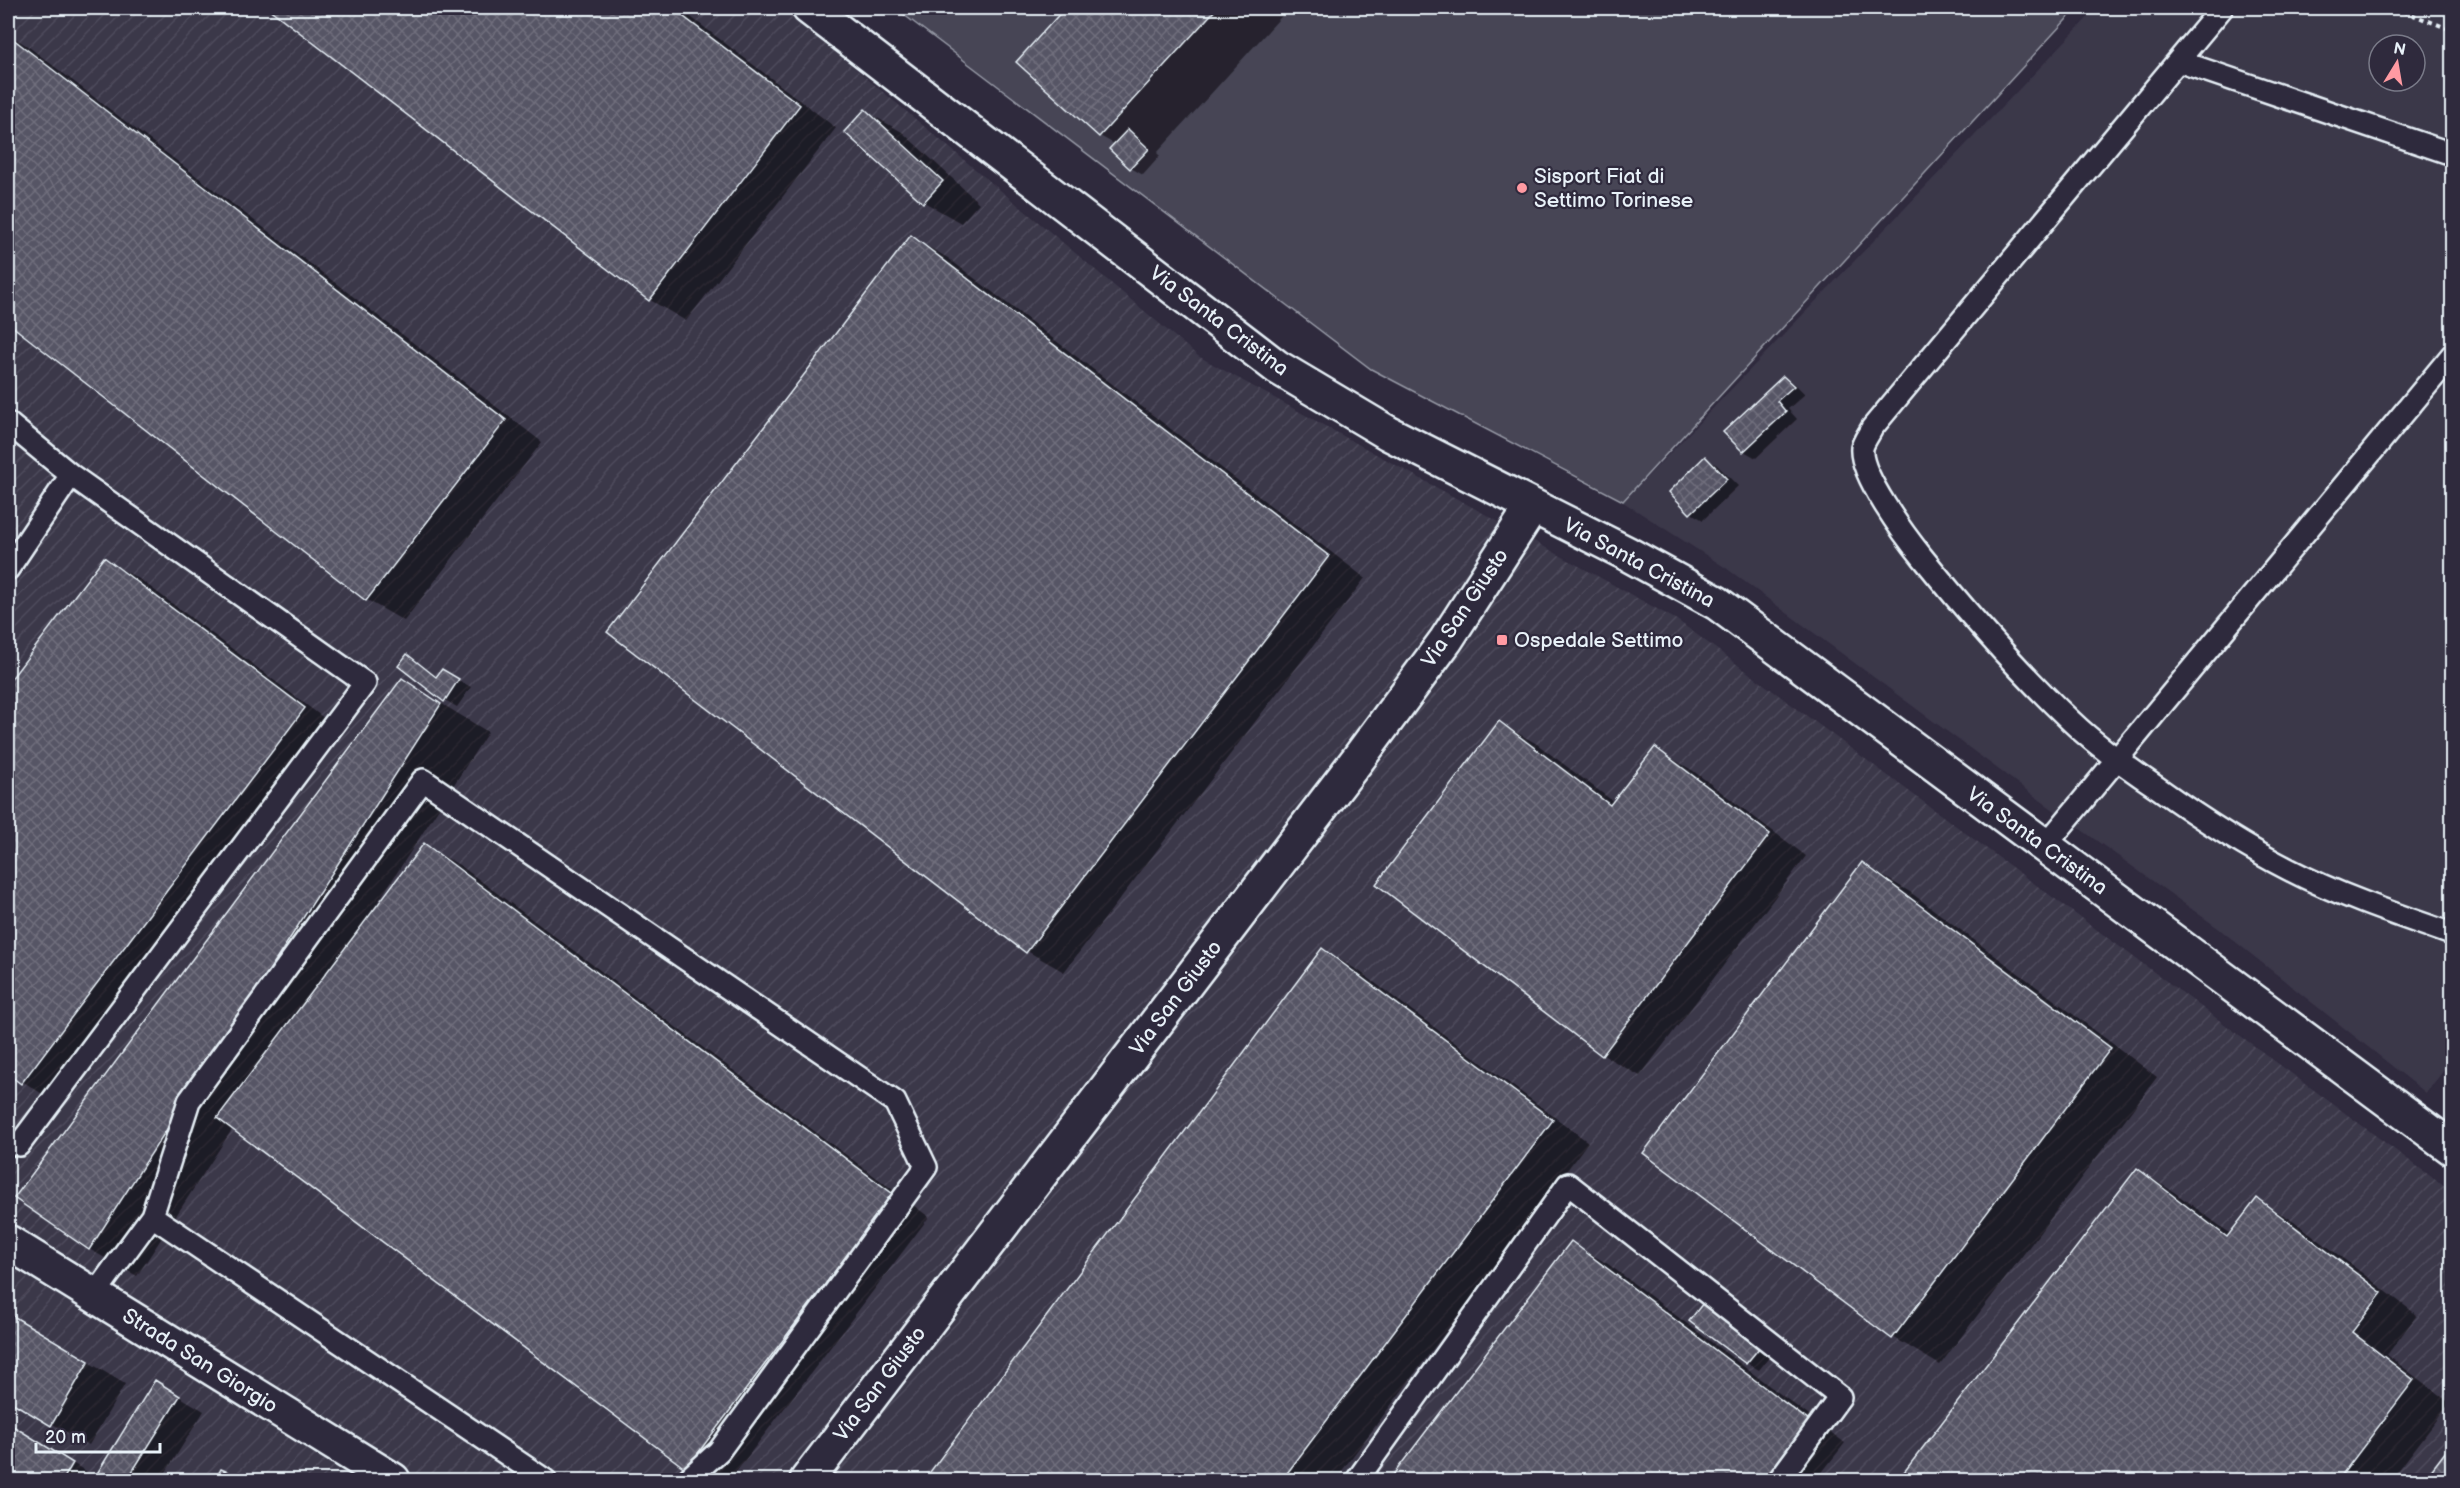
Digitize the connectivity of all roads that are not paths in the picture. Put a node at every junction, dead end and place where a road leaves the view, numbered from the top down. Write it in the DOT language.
graph roads {
  1 [pos="809,8"];
  2 [pos="2222,8"];
  3 [pos="2178,61"];
  4 [pos="2452,154"];
  5 [pos="2452,355"];
  6 [pos="8,423"];
  7 [pos="71,475"];
  8 [pos="1532,507"];
  9 [pos="8,569"];
  10 [pos="2116,760"];
  11 [pos="2045,846"];
  12 [pos="2452,934"];
  13 [pos="8,1143"];
  14 [pos="2452,1148"];
  15 [pos="152,1216"];
  16 [pos="8,1242"];
  17 [pos="94,1296"];
  18 [pos="393,1480"];
  19 [pos="545,1480"];
  20 [pos="687,1480"];
  21 [pos="807,1480"];
  22 [pos="1357,1480"];
  23 [pos="1779,1480"];
  1 -- 8 [label="street, Via Santa Cristina"];
  2 -- 3 [label="lane"];
  3 -- 4 [label="lane"];
  3 -- 10 [label="lane"];
  5 -- 10 [label="lane"];
  6 -- 7 [label="lane"];
  7 -- 9 [label="lane"];
  7 -- 13 [label="lane"];
  8 -- 11 [label="street, Via Santa Cristina"];
  8 -- 21 [label="street, Via San Giusto"];
  10 -- 11 [label="lane"];
  10 -- 12 [label="lane"];
  11 -- 14 [label="street, Via Santa Cristina"];
  15 -- 17 [label="lane"];
  15 -- 19 [label="lane"];
  15 -- 20 [label="lane"];
  16 -- 17 [label="street, Strada San Giorgio"];
  17 -- 18 [label="street, Strada San Giorgio"];
  22 -- 23 [label="lane"];
}
